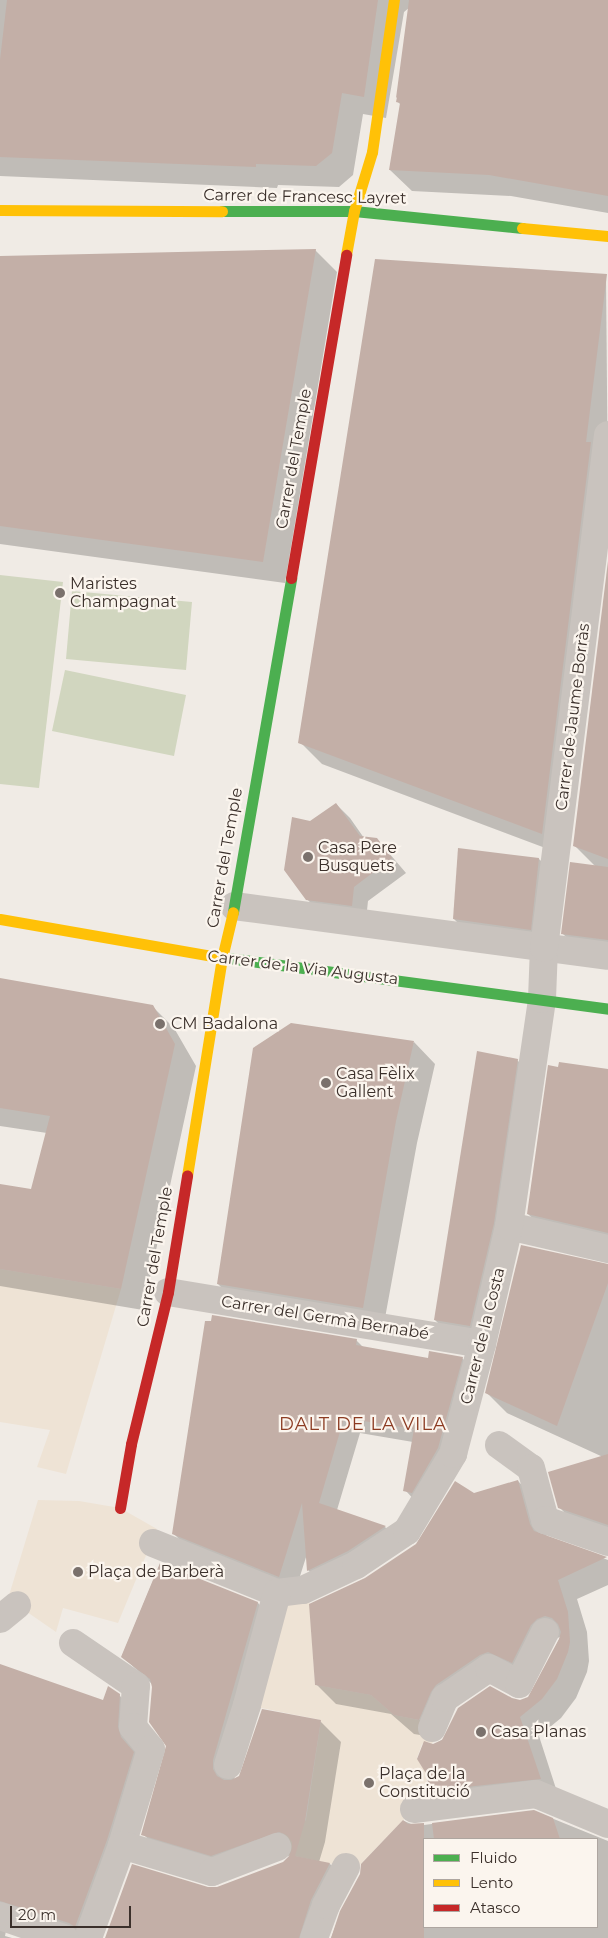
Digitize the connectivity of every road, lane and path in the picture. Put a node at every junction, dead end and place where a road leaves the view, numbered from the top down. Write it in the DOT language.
graph roads {
  1 [pos="394,0"];
  2 [pos="0,210"];
  3 [pos="354,211"];
  4 [pos="608,236"];
  5 [pos="608,435"];
  6 [pos="234,906"];
  7 [pos="0,919"];
  8 [pos="544,948"];
  9 [pos="608,956"];
  10 [pos="222,958"];
  11 [pos="542,999"];
  12 [pos="608,1009"];
  13 [pos="509,1226"];
  14 [pos="608,1248"];
  15 [pos="168,1292"];
  16 [pos="474,1342"];
  17 [pos="499,1445"];
  18 [pos="120,1508"];
  19 [pos="608,1542"];
  20 [pos="153,1543"];
  21 [pos="277,1594"];
  22 [pos="545,1632"];
  23 [pos="74,1643"];
  24 [pos="432,1728"];
  25 [pos="228,1765"];
  26 [pos="414,1809"];
  27 [pos="608,1824"];
  28 [pos="122,1845"];
  29 [pos="277,1847"];
  30 [pos="346,1867"];
  31 [pos="0,1916"];
  32 [pos="64,1938"];
  33 [pos="88,1938"];
  34 [pos="314,1938"];
  1 -- 3 [label="street, Carrer del Temple"];
  2 -- 3 [label="street, Carrer de Francesc Layret"];
  3 -- 4 [label="street, Carrer de Francesc Layret"];
  3 -- 6 [label="street, Carrer del Temple"];
  5 -- 8 [label="street, Carrer de Jaume Borràs"];
  6 -- 8 [label="street"];
  6 -- 10 [label="street, Carrer del Temple"];
  7 -- 10 [label="street, Carrer de la Via Augusta"];
  8 -- 9 [label="street"];
  8 -- 11 [label="street, Carrer de Jaume Borràs"];
  10 -- 11 [label="street, Carrer de la Via Augusta"];
  10 -- 15 [label="street, Carrer del Temple"];
  11 -- 12 [label="street, Carrer de la Via Augusta"];
  11 -- 13 [label="street, Carrer de la Costa"];
  13 -- 14 [label="street"];
  13 -- 16 [label="street, Carrer de la Costa"];
  15 -- 16 [label="street, Carrer del Germà Bernabé"];
  15 -- 18 [label="street, Carrer del Temple"];
  16 -- 21 [label="street, Carrer de la Costa"];
  17 -- 19 [label="street"];
  20 -- 21 [label="street"];
  21 -- 25 [label="street"];
  22 -- 24 [label="street"];
  23 -- 28 [label="street"];
  26 -- 27 [label="street"];
  28 -- 29 [label="street"];
  28 -- 33 [label="street"];
  30 -- 34 [label="street"];
  31 -- 32 [label="street"];
}
